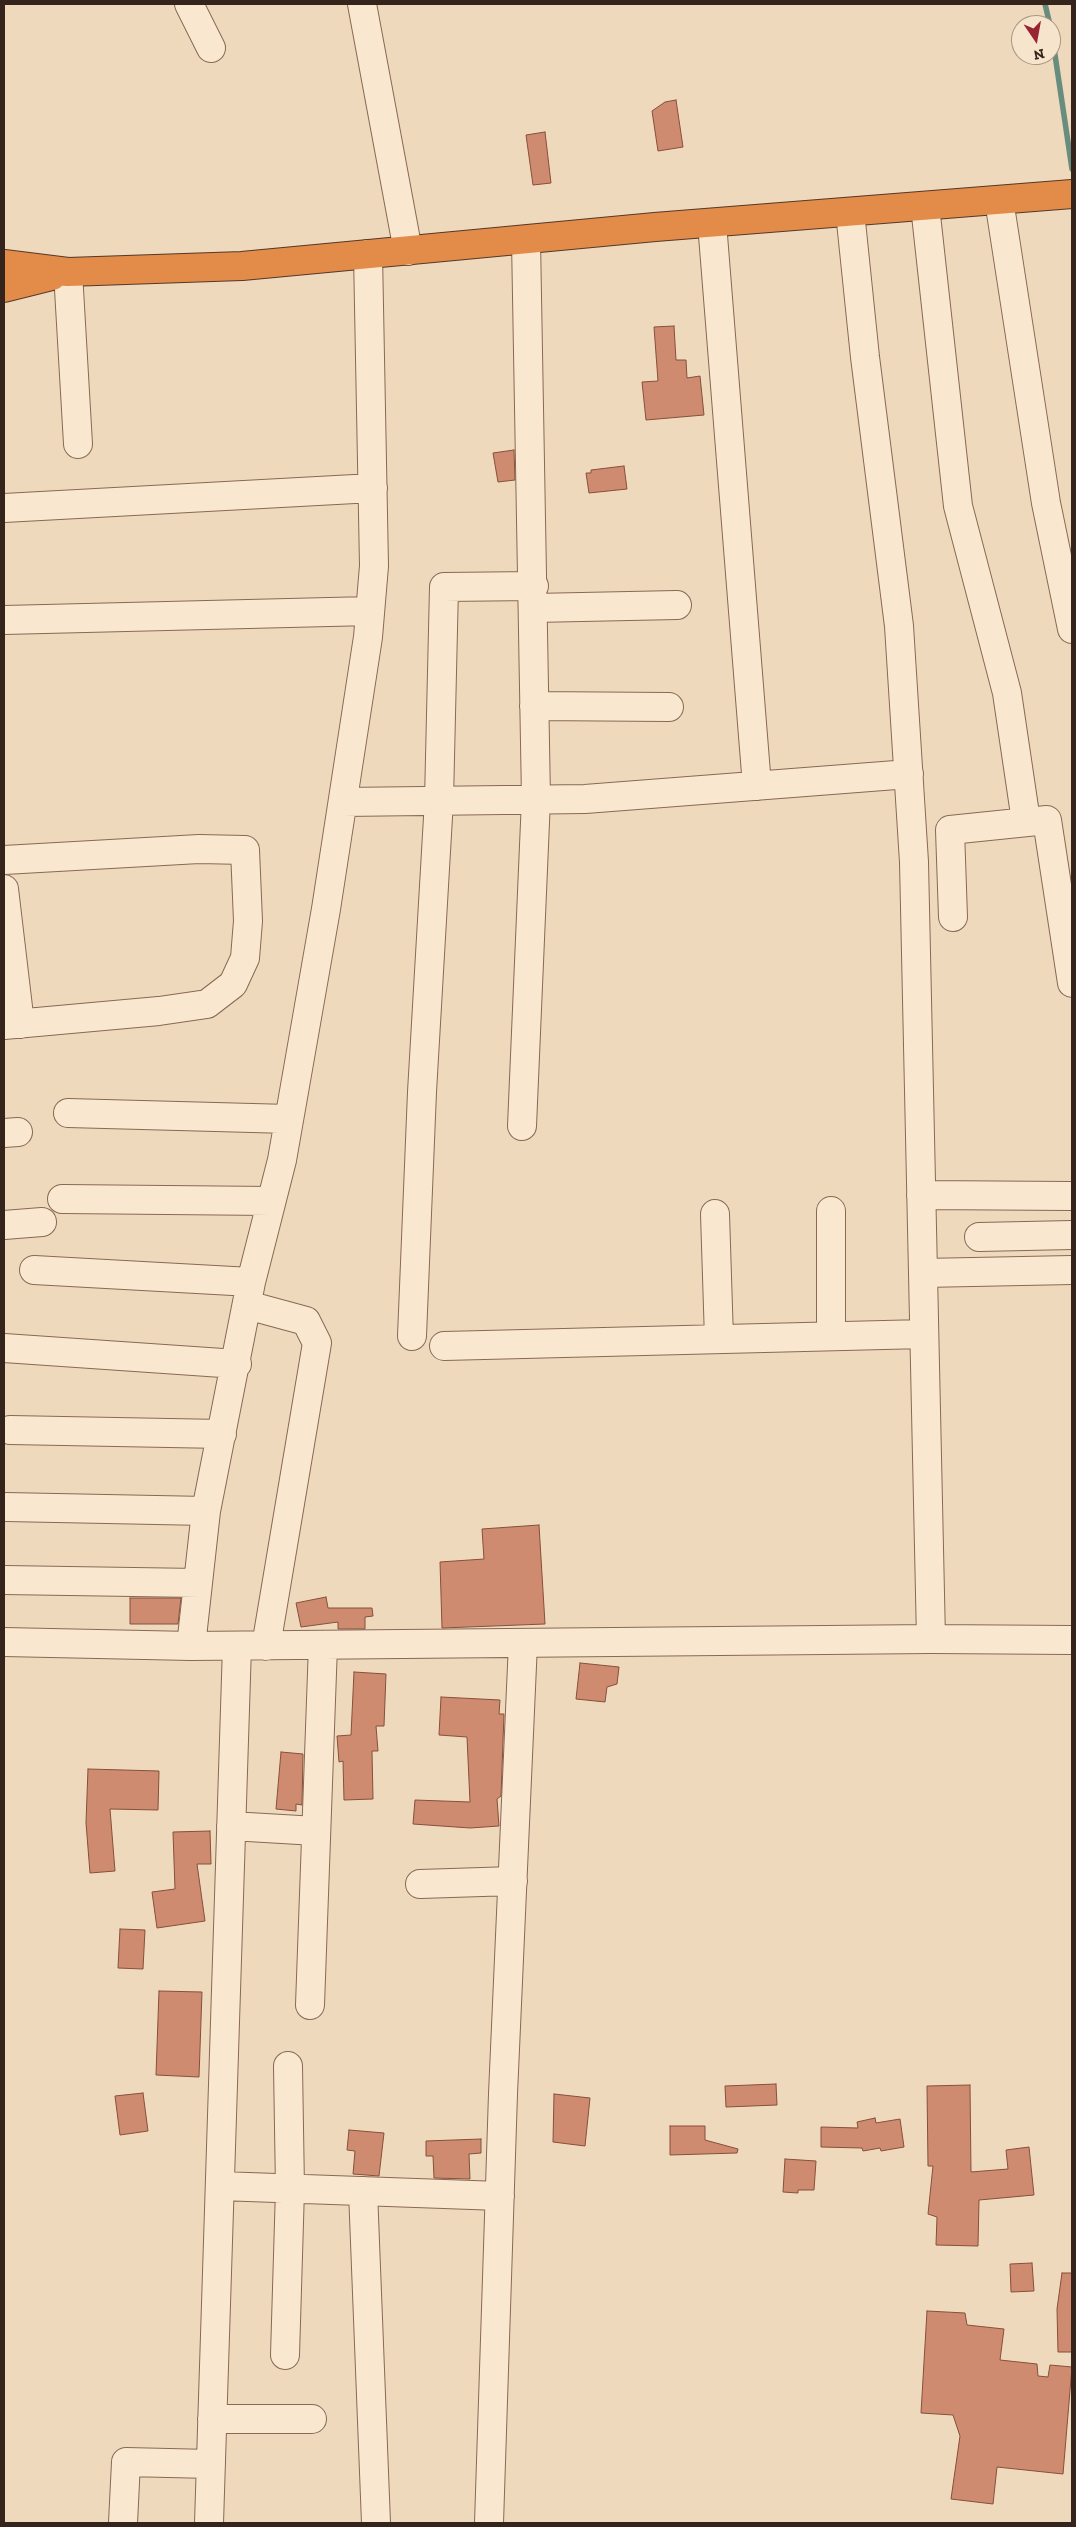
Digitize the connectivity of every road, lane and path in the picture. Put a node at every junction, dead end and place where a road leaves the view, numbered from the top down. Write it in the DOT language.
graph roads {
  1 [pos="189,4"];
  2 [pos="362,4"];
  3 [pos="211,48"];
  4 [pos="1072,194"];
  5 [pos="999,200"];
  6 [pos="925,206"];
  7 [pos="850,212"];
  8 [pos="712,223"];
  9 [pos="526,240"];
  10 [pos="408,251"];
  11 [pos="368,254"];
  12 [pos="4,264"];
  13 [pos="68,272"];
  14 [pos="4,288"];
  15 [pos="78,444"];
  16 [pos="373,488"];
  17 [pos="4,508"];
  18 [pos="534,596"];
  19 [pos="678,605"];
  20 [pos="370,611"];
  21 [pos="4,620"];
  22 [pos="1072,629"];
  23 [pos="534,706"];
  24 [pos="669,707"];
  25 [pos="908,774"];
  26 [pos="757,786"];
  27 [pos="536,799"];
  28 [pos="439,800"];
  29 [pos="343,802"];
  30 [pos="1026,821"];
  31 [pos="4,860"];
  32 [pos="4,889"];
  33 [pos="954,917"];
  34 [pos="1072,983"];
  35 [pos="12,1025"];
  36 [pos="68,1113"];
  37 [pos="289,1119"];
  38 [pos="522,1126"];
  39 [pos="921,1195"];
  40 [pos="1072,1196"];
  41 [pos="62,1199"];
  42 [pos="271,1201"];
  43 [pos="831,1211"];
  44 [pos="715,1214"];
  45 [pos="42,1222"];
  46 [pos="4,1224"];
  47 [pos="1072,1235"];
  48 [pos="978,1237"];
  49 [pos="34,1270"];
  50 [pos="1072,1270"];
  51 [pos="923,1273"];
  52 [pos="249,1293"];
  53 [pos="924,1334"];
  54 [pos="412,1336"];
  55 [pos="831,1336"];
  56 [pos="719,1339"];
  57 [pos="444,1346"];
  58 [pos="4,1348"];
  59 [pos="237,1364"];
  60 [pos="10,1430"];
  61 [pos="222,1434"];
  62 [pos="6,1507"];
  63 [pos="206,1511"];
  64 [pos="4,1580"];
  65 [pos="198,1583"];
  66 [pos="931,1639"];
  67 [pos="1072,1640"];
  68 [pos="4,1642"];
  69 [pos="524,1643"];
  70 [pos="323,1645"];
  71 [pos="191,1646"];
  72 [pos="237,1646"];
  73 [pos="266,1646"];
  74 [pos="231,1826"];
  75 [pos="316,1831"];
  76 [pos="512,1880"];
  77 [pos="420,1884"];
  78 [pos="310,2004"];
  79 [pos="288,2066"];
  80 [pos="220,2186"];
  81 [pos="290,2188"];
  82 [pos="363,2191"];
  83 [pos="500,2196"];
  84 [pos="285,2354"];
  85 [pos="312,2419"];
  86 [pos="212,2420"];
  87 [pos="211,2464"];
  88 [pos="123,2523"];
  89 [pos="209,2523"];
  90 [pos="376,2523"];
  91 [pos="489,2523"];
  1 -- 3 [label="street"];
  2 -- 10 [label="street"];
  4 -- 5 [label="highway"];
  5 -- 6 [label="highway"];
  5 -- 22 [label="street"];
  6 -- 7 [label="highway"];
  6 -- 30 [label="street"];
  7 -- 8 [label="highway"];
  7 -- 25 [label="street"];
  8 -- 9 [label="highway"];
  8 -- 26 [label="street"];
  9 -- 10 [label="highway"];
  9 -- 18 [label="street"];
  10 -- 11 [label="highway"];
  11 -- 13 [label="highway"];
  11 -- 16 [label="street"];
  12 -- 13 [label="highway"];
  13 -- 14 [label="highway"];
  13 -- 15 [label="street"];
  16 -- 17 [label="street"];
  16 -- 20 [label="street"];
  18 -- 19 [label="street"];
  18 -- 23 [label="street"];
  18 -- 28 [label="street"];
  20 -- 21 [label="street"];
  20 -- 29 [label="street"];
  23 -- 24 [label="street"];
  23 -- 27 [label="street"];
  25 -- 26 [label="street"];
  25 -- 39 [label="street"];
  26 -- 27 [label="street"];
  27 -- 28 [label="street"];
  27 -- 38 [label="street"];
  28 -- 29 [label="street"];
  28 -- 54 [label="street"];
  29 -- 37 [label="street"];
  30 -- 33 [label="street"];
  30 -- 34 [label="street"];
  31 -- 35 [label="street"];
  32 -- 35 [label="street"];
  36 -- 37 [label="street"];
  37 -- 42 [label="street"];
  39 -- 40 [label="street"];
  39 -- 51 [label="street"];
  41 -- 42 [label="street"];
  42 -- 52 [label="street"];
  43 -- 55 [label="street"];
  44 -- 56 [label="street"];
  45 -- 46 [label="street"];
  47 -- 48 [label="street"];
  49 -- 52 [label="street"];
  50 -- 51 [label="street"];
  51 -- 53 [label="street"];
  52 -- 59 [label="street"];
  52 -- 73 [label="street"];
  53 -- 55 [label="street"];
  53 -- 66 [label="street"];
  55 -- 56 [label="street"];
  56 -- 57 [label="street"];
  58 -- 59 [label="street"];
  59 -- 61 [label="street"];
  60 -- 61 [label="street"];
  61 -- 63 [label="street"];
  62 -- 63 [label="street"];
  63 -- 65 [label="street"];
  64 -- 65 [label="street"];
  65 -- 71 [label="street"];
  66 -- 67 [label="street"];
  66 -- 69 [label="street"];
  68 -- 71 [label="street"];
  69 -- 70 [label="street"];
  69 -- 76 [label="street"];
  70 -- 73 [label="street"];
  70 -- 75 [label="street"];
  71 -- 72 [label="street"];
  72 -- 73 [label="street"];
  72 -- 74 [label="street"];
  74 -- 75 [label="street"];
  74 -- 80 [label="street"];
  75 -- 78 [label="street"];
  76 -- 77 [label="street"];
  76 -- 83 [label="street"];
  79 -- 81 [label="street"];
  80 -- 81 [label="street"];
  80 -- 86 [label="street"];
  81 -- 82 [label="street"];
  81 -- 84 [label="street"];
  82 -- 83 [label="street"];
  82 -- 90 [label="street"];
  83 -- 91 [label="street"];
  85 -- 86 [label="street"];
  86 -- 87 [label="street"];
  87 -- 88 [label="street"];
  87 -- 89 [label="street"];
}
